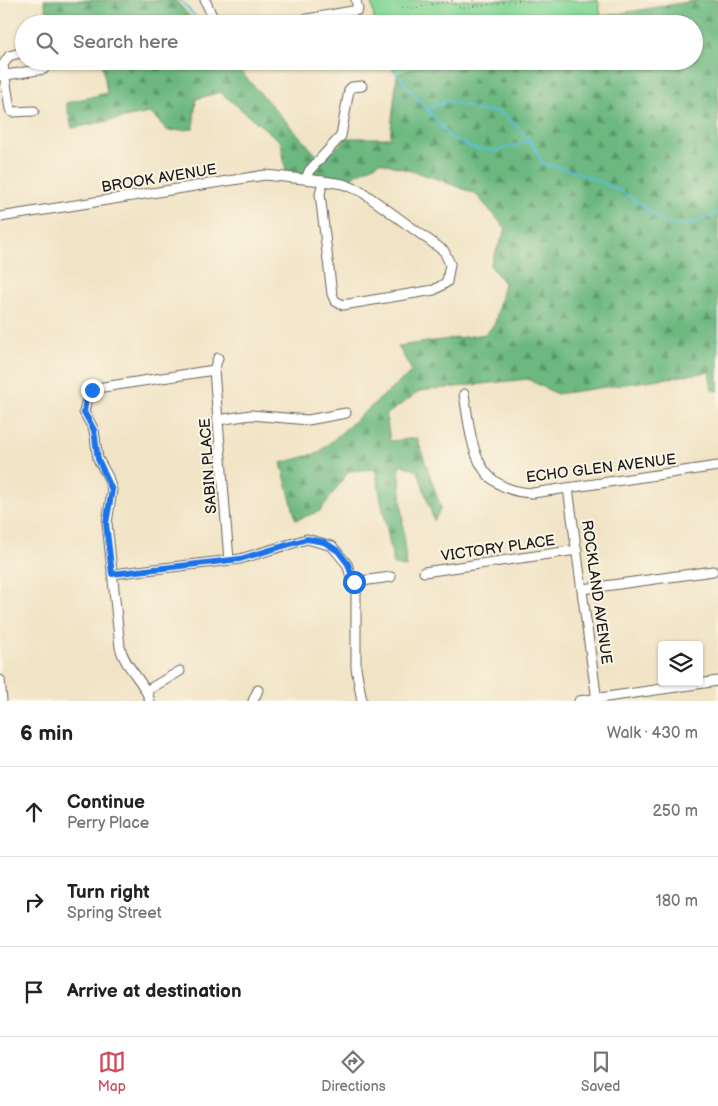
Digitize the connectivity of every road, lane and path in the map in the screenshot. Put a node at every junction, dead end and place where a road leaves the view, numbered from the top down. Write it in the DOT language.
graph roads {
  1 [pos="205,0"];
  2 [pos="356,0"];
  3 [pos="396,0"];
  4 [pos="473,0"];
  5 [pos="523,0"];
  6 [pos="453,1"];
  7 [pos="475,7"];
  8 [pos="212,15"];
  9 [pos="330,15"];
  10 [pos="15,54"];
  11 [pos="38,70"];
  12 [pos="3,76"];
  13 [pos="362,86"];
  14 [pos="34,112"];
  15 [pos="306,179"];
  16 [pos="323,181"];
  17 [pos="0,217"];
  18 [pos="218,358"];
  19 [pos="214,370"];
  20 [pos="464,394"];
  21 [pos="346,413"];
  22 [pos="218,420"];
  23 [pos="718,466"];
  24 [pos="568,488"];
  25 [pos="577,550"];
  26 [pos="229,560"];
  27 [pos="713,571"];
  28 [pos="424,572"];
  29 [pos="112,574"];
  30 [pos="391,577"];
  31 [pos="354,582"];
  32 [pos="583,589"];
  33 [pos="180,671"];
  34 [pos="718,681"];
  35 [pos="0,686"];
  36 [pos="258,690"];
  37 [pos="146,691"];
  38 [pos="597,700"];
  39 [pos="2,701"];
  40 [pos="150,701"];
  41 [pos="253,701"];
  42 [pos="362,701"];
  43 [pos="579,701"];
  1 -- 8 [label="street"];
  2 -- 9 [label="street"];
  3 -- 6 [label="path"];
  4 -- 7 [label="path"];
  5 -- 7 [label="path"];
  6 -- 7 [label="path"];
  10 -- 12 [label="street"];
  11 -- 12 [label="street"];
  12 -- 14 [label="street"];
  13 -- 15 [label="street"];
  15 -- 16 [label="street, BROOK AVENUE"];
  15 -- 17 [label="street, BROOK AVENUE"];
  16 -- 16 [label="street, BROOK AVENUE"];
  18 -- 19 [label="street"];
  19 -- 22 [label="street, SABIN PLACE"];
  19 -- 29 [label="street"];
  20 -- 24 [label="street, ECHO GLEN AVENUE"];
  21 -- 22 [label="street"];
  22 -- 26 [label="street, SABIN PLACE"];
  23 -- 24 [label="street, ECHO GLEN AVENUE"];
  24 -- 25 [label="street, ROCKLAND AVENUE"];
  25 -- 28 [label="street, VICTORY PLACE"];
  25 -- 32 [label="street, ROCKLAND AVENUE"];
  26 -- 29 [label="street"];
  26 -- 31 [label="street"];
  27 -- 32 [label="street"];
  29 -- 37 [label="street"];
  30 -- 31 [label="street"];
  31 -- 42 [label="street"];
  32 -- 38 [label="street, ROCKLAND AVENUE"];
  33 -- 37 [label="street"];
  34 -- 38 [label="street"];
  35 -- 39 [label="street"];
  36 -- 41 [label="street"];
  37 -- 40 [label="street"];
  38 -- 43 [label="street"];
}
